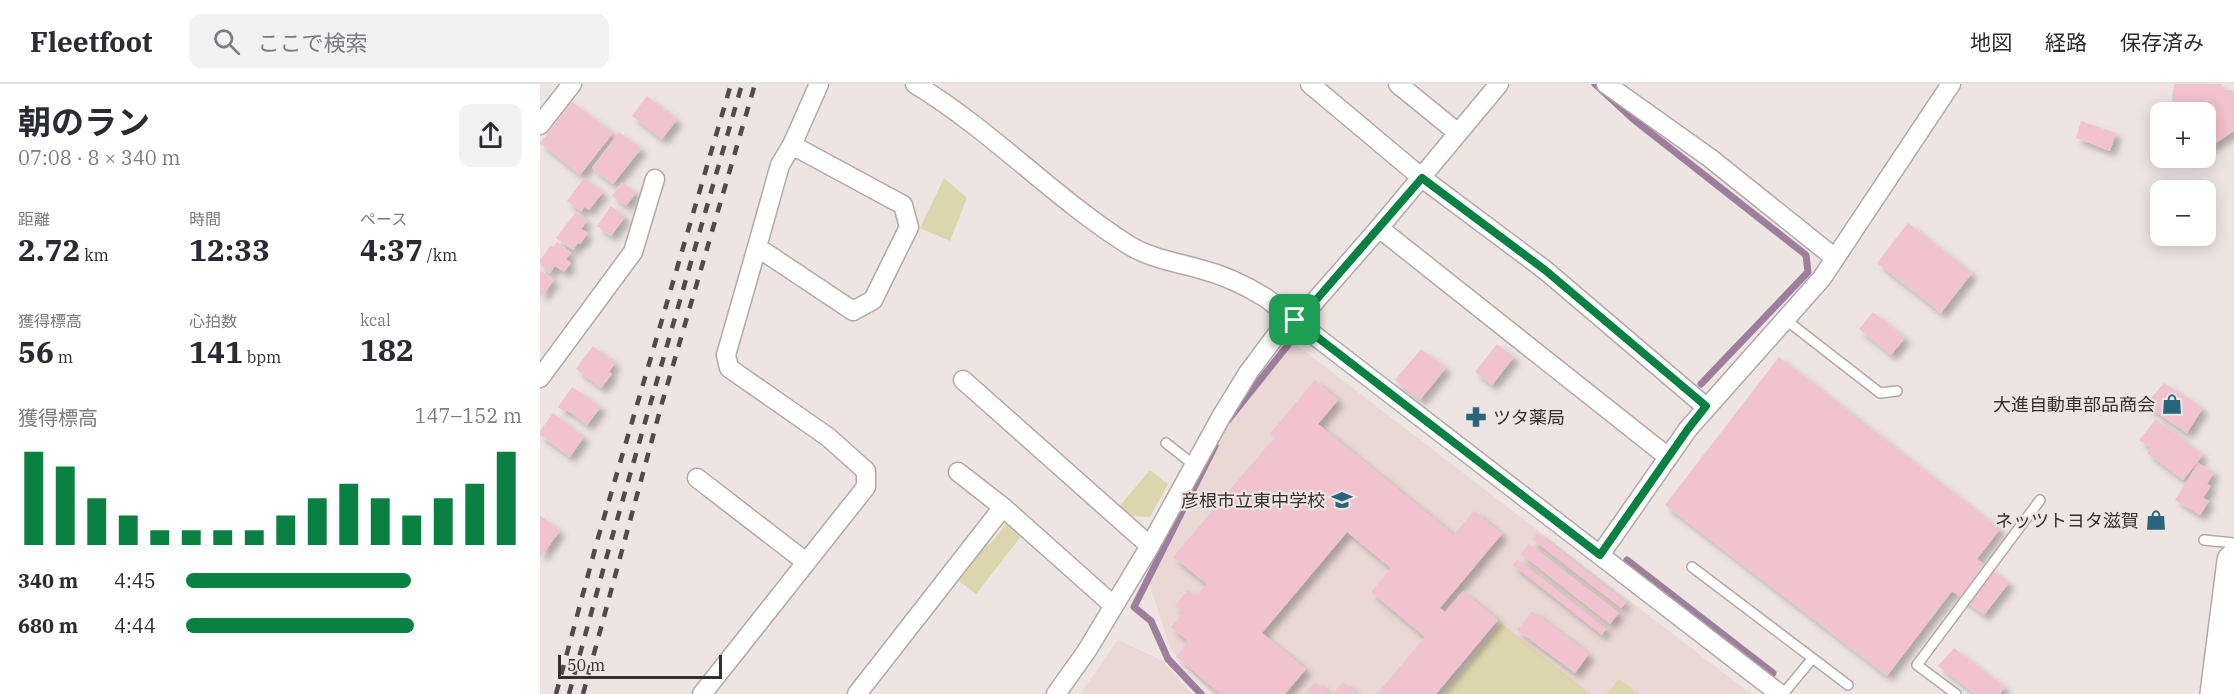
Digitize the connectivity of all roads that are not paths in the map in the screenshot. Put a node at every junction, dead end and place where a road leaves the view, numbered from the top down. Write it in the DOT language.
graph roads {
  1 [pos="572,84"];
  2 [pos="819,84"];
  3 [pos="915,84"];
  4 [pos="1310,84"];
  5 [pos="1398,84"];
  6 [pos="1499,84"];
  7 [pos="1606,84"];
  8 [pos="1952,84"];
  9 [pos="540,125"];
  10 [pos="1458,133"];
  11 [pos="792,145"];
  12 [pos="1422,178"];
  13 [pos="656,179"];
  14 [pos="1379,228"];
  15 [pos="757,247"];
  16 [pos="1841,255"];
  17 [pos="1295,320"];
  18 [pos="1786,320"];
  19 [pos="540,378"];
  20 [pos="963,380"];
  21 [pos="1897,391"];
  22 [pos="1706,406"];
  23 [pos="1166,443"];
  24 [pos="1668,457"];
  25 [pos="1194,465"];
  26 [pos="958,472"];
  27 [pos="697,478"];
  28 [pos="2040,500"];
  29 [pos="1003,507"];
  30 [pos="2204,540"];
  31 [pos="2234,543"];
  32 [pos="1150,546"];
  33 [pos="1600,555"];
  34 [pos="2234,561"];
  35 [pos="806,562"];
  36 [pos="1692,567"];
  37 [pos="1113,605"];
  38 [pos="1812,659"];
  39 [pos="1848,686"];
  40 [pos="702,694"];
  41 [pos="857,694"];
  42 [pos="1056,694"];
  43 [pos="1782,694"];
  44 [pos="1956,694"];
  45 [pos="2217,694"];
  1 -- 9 [label="street"];
  2 -- 11 [label="street"];
  3 -- 17 [label="street"];
  4 -- 12 [label="street"];
  5 -- 10 [label="street"];
  6 -- 10 [label="street"];
  7 -- 16 [label="street"];
  8 -- 16 [label="street"];
  10 -- 12 [label="street"];
  11 -- 15 [label="street"];
  11 -- 15 [label="street"];
  12 -- 14 [label="street"];
  12 -- 22 [label="street"];
  13 -- 19 [label="street"];
  14 -- 17 [label="street"];
  14 -- 24 [label="street"];
  15 -- 35 [label="street"];
  16 -- 18 [label="street"];
  17 -- 25 [label="street"];
  17 -- 33 [label="street"];
  18 -- 21 [label="lane"];
  18 -- 22 [label="street"];
  20 -- 32 [label="street"];
  22 -- 24 [label="street"];
  23 -- 25 [label="lane"];
  24 -- 33 [label="street"];
  25 -- 32 [label="street"];
  26 -- 29 [label="street"];
  27 -- 35 [label="street"];
  28 -- 44 [label="lane"];
  29 -- 37 [label="street"];
  29 -- 41 [label="street"];
  30 -- 31 [label="lane"];
  32 -- 37 [label="street"];
  33 -- 43 [label="street"];
  34 -- 45 [label="highway"];
  35 -- 40 [label="street"];
  36 -- 38 [label="lane"];
  37 -- 42 [label="street"];
  38 -- 39 [label="lane"];
  38 -- 43 [label="lane"];
}
